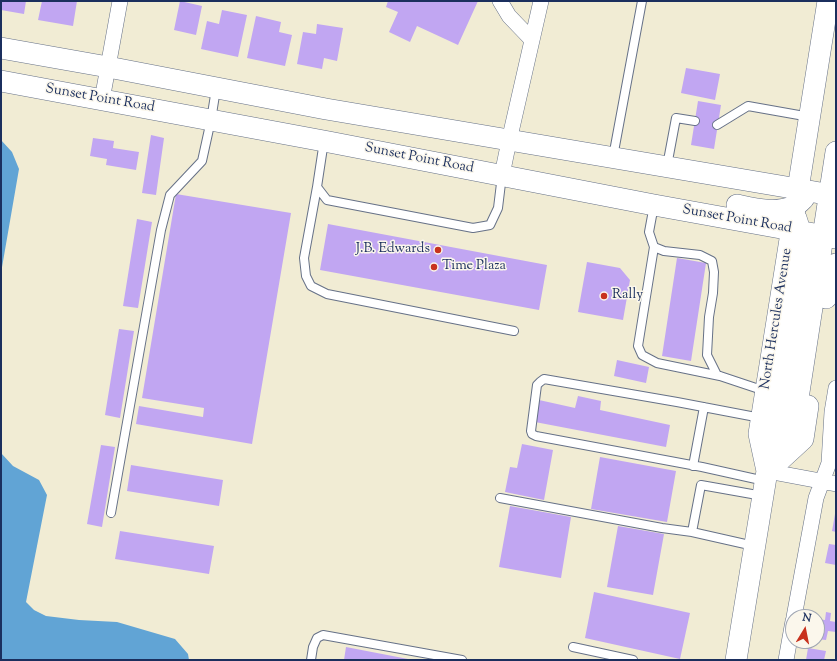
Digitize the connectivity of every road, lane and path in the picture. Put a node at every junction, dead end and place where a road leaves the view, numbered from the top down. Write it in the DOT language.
graph roads {
  1 [pos="120,1"];
  2 [pos="500,1"];
  3 [pos="541,1"];
  4 [pos="642,1"];
  5 [pos="828,1"];
  6 [pos="836,26"];
  7 [pos="532,40"];
  8 [pos="1,48"];
  9 [pos="108,67"];
  10 [pos="1,81"];
  11 [pos="216,88"];
  12 [pos="102,100"];
  13 [pos="810,117"];
  14 [pos="211,120"];
  15 [pos="695,121"];
  16 [pos="717,125"];
  17 [pos="508,140"];
  18 [pos="324,141"];
  19 [pos="835,156"];
  20 [pos="612,158"];
  21 [pos="667,166"];
  22 [pos="502,175"];
  23 [pos="317,187"];
  24 [pos="590,192"];
  25 [pos="654,205"];
  26 [pos="815,214"];
  27 [pos="654,246"];
  28 [pos="836,264"];
  29 [pos="514,331"];
  30 [pos="720,376"];
  31 [pos="836,388"];
  32 [pos="765,391"];
  33 [pos="704,407"];
  34 [pos="761,418"];
  35 [pos="693,466"];
  36 [pos="829,482"];
  37 [pos="766,483"];
  38 [pos="500,498"];
  39 [pos="111,513"];
  40 [pos="692,532"];
  41 [pos="755,546"];
  42 [pos="795,609"];
  43 [pos="573,647"];
  44 [pos="788,649"];
  45 [pos="311,660"];
  46 [pos="462,660"];
  47 [pos="633,660"];
  48 [pos="736,660"];
  49 [pos="786,660"];
  1 -- 9 [label="street"];
  2 -- 7 [label="street"];
  3 -- 7 [label="street"];
  4 -- 20 [label="lane"];
  5 -- 13 [label="main road, North Hercules Avenue"];
  6 -- 26 [label="main road"];
  7 -- 17 [label="street"];
  8 -- 9 [label="main road"];
  9 -- 11 [label="main road"];
  9 -- 12 [label="street"];
  10 -- 12 [label="main road, Sunset Point Road"];
  11 -- 14 [label="lane"];
  11 -- 17 [label="main road"];
  12 -- 14 [label="main road, Sunset Point Road"];
  13 -- 16 [label="lane"];
  13 -- 26 [label="main road, North Hercules Avenue"];
  14 -- 18 [label="main road, Sunset Point Road"];
  14 -- 39 [label="lane"];
  15 -- 21 [label="lane"];
  17 -- 20 [label="main road"];
  17 -- 22 [label="street"];
  18 -- 22 [label="main road, Sunset Point Road"];
  18 -- 23 [label="lane"];
  19 -- 26 [label="main road, North Hercules Avenue"];
  20 -- 21 [label="main road"];
  21 -- 26 [label="main road"];
  22 -- 23 [label="lane"];
  22 -- 24 [label="main road, Sunset Point Road"];
  23 -- 29 [label="lane"];
  24 -- 25 [label="main road, Sunset Point Road"];
  24 -- 26 [label="main road"];
  25 -- 26 [label="main road, Sunset Point Road"];
  25 -- 27 [label="lane"];
  26 -- 32 [label="main road, North Hercules Avenue"];
  26 -- 37 [label="main road, North Hercules Avenue"];
  27 -- 30 [label="lane"];
  27 -- 30 [label="lane"];
  28 -- 37 [label="main road"];
  30 -- 32 [label="lane"];
  31 -- 36 [label="street"];
  32 -- 34 [label="main road, North Hercules Avenue"];
  33 -- 34 [label="lane"];
  33 -- 35 [label="lane"];
  33 -- 35 [label="lane"];
  34 -- 37 [label="main road, North Hercules Avenue"];
  35 -- 37 [label="lane"];
  36 -- 37 [label="street"];
  36 -- 42 [label="street"];
  37 -- 40 [label="lane"];
  37 -- 41 [label="main road, North Hercules Avenue"];
  38 -- 40 [label="lane"];
  40 -- 41 [label="lane"];
  41 -- 48 [label="main road, North Hercules Avenue"];
  43 -- 47 [label="lane"];
  44 -- 49 [label="street"];
  45 -- 46 [label="lane"];
}
